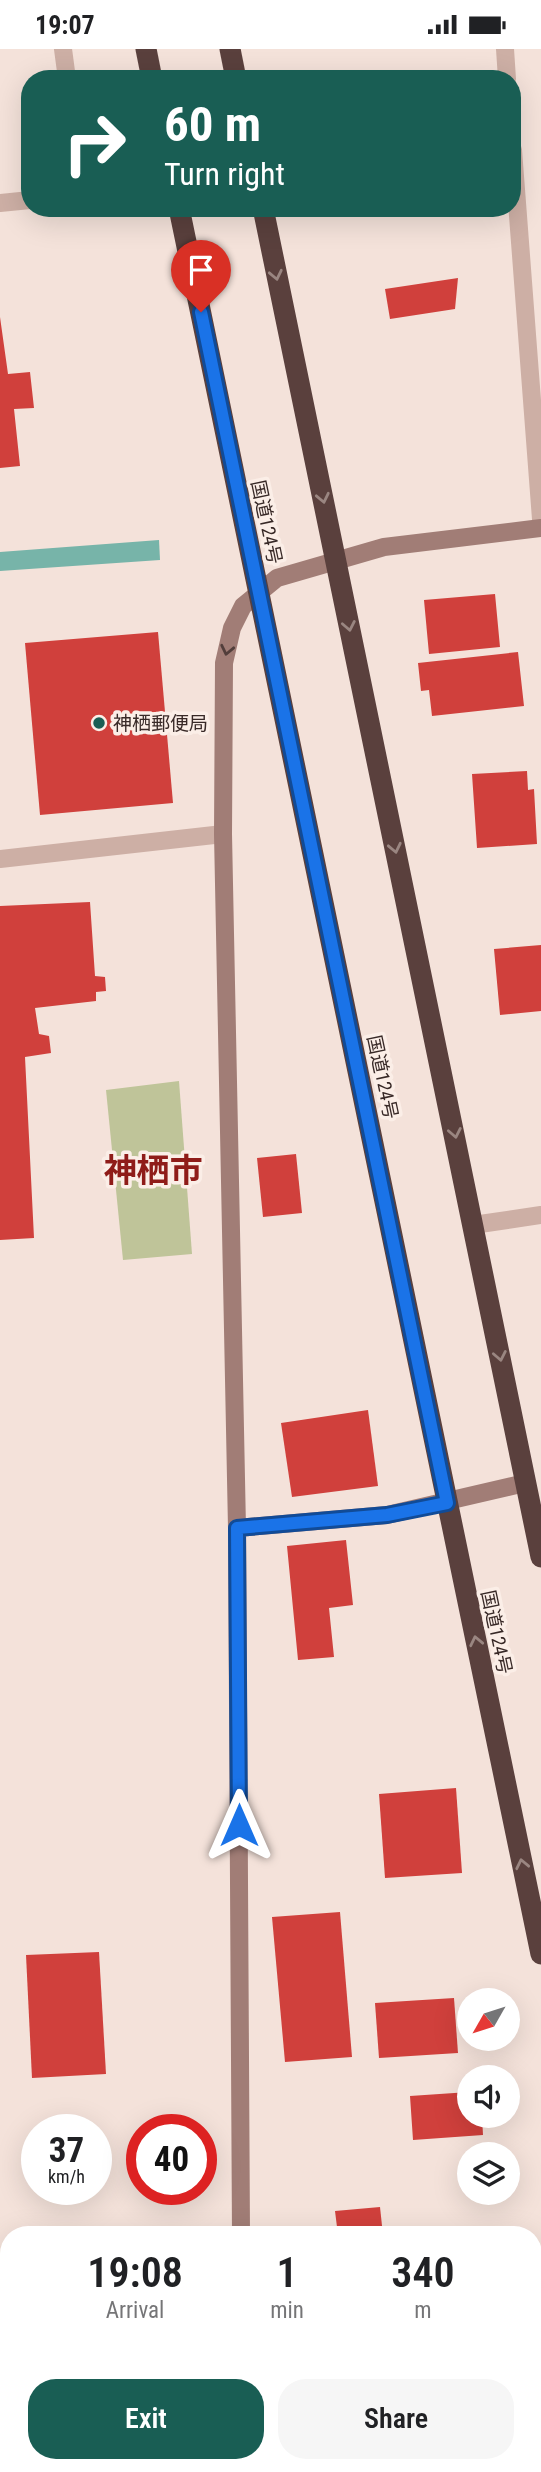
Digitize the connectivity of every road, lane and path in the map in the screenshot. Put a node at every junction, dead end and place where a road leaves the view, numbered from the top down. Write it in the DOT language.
graph roads {
  1 [pos="62,49"];
  2 [pos="146,49"];
  3 [pos="230,49"];
  4 [pos="505,49"];
  5 [pos="66,70"];
  6 [pos="150,70"];
  7 [pos="234,70"];
  8 [pos="506,70"];
  9 [pos="21,201"];
  10 [pos="0,203"];
  11 [pos="181,217"];
  12 [pos="264,217"];
  13 [pos="518,217"];
  14 [pos="541,519"];
  15 [pos="541,528"];
  16 [pos="335,559"];
  17 [pos="258,591"];
  18 [pos="223,834"];
  19 [pos="0,859"];
  20 [pos="541,1215"];
  21 [pos="473,1225"];
  22 [pos="533,1482"];
  23 [pos="447,1503"];
  24 [pos="237,1528"];
  25 [pos="541,1557"];
  26 [pos="541,1954"];
  27 [pos="241,2226"];
  1 -- 5 [label="street"];
  2 -- 6 [label="highway"];
  3 -- 7 [label="highway"];
  4 -- 8 [label="street"];
  9 -- 10 [label="street"];
  11 -- 17 [label="highway, 国道124号"];
  12 -- 16 [label="highway, one-way"];
  13 -- 14 [label="street"];
  15 -- 16 [label="street"];
  16 -- 17 [label="street"];
  16 -- 21 [label="highway, one-way"];
  17 -- 18 [label="street, one-way"];
  17 -- 23 [label="highway, 国道124号"];
  18 -- 19 [label="street"];
  18 -- 24 [label="street"];
  20 -- 21 [label="street"];
  21 -- 22 [label="highway, one-way"];
  22 -- 23 [label="street"];
  22 -- 25 [label="highway"];
  23 -- 24 [label="street"];
  26 -- 23 [label="highway, 国道124号, one-way"];
  24 -- 27 [label="street"];
}
